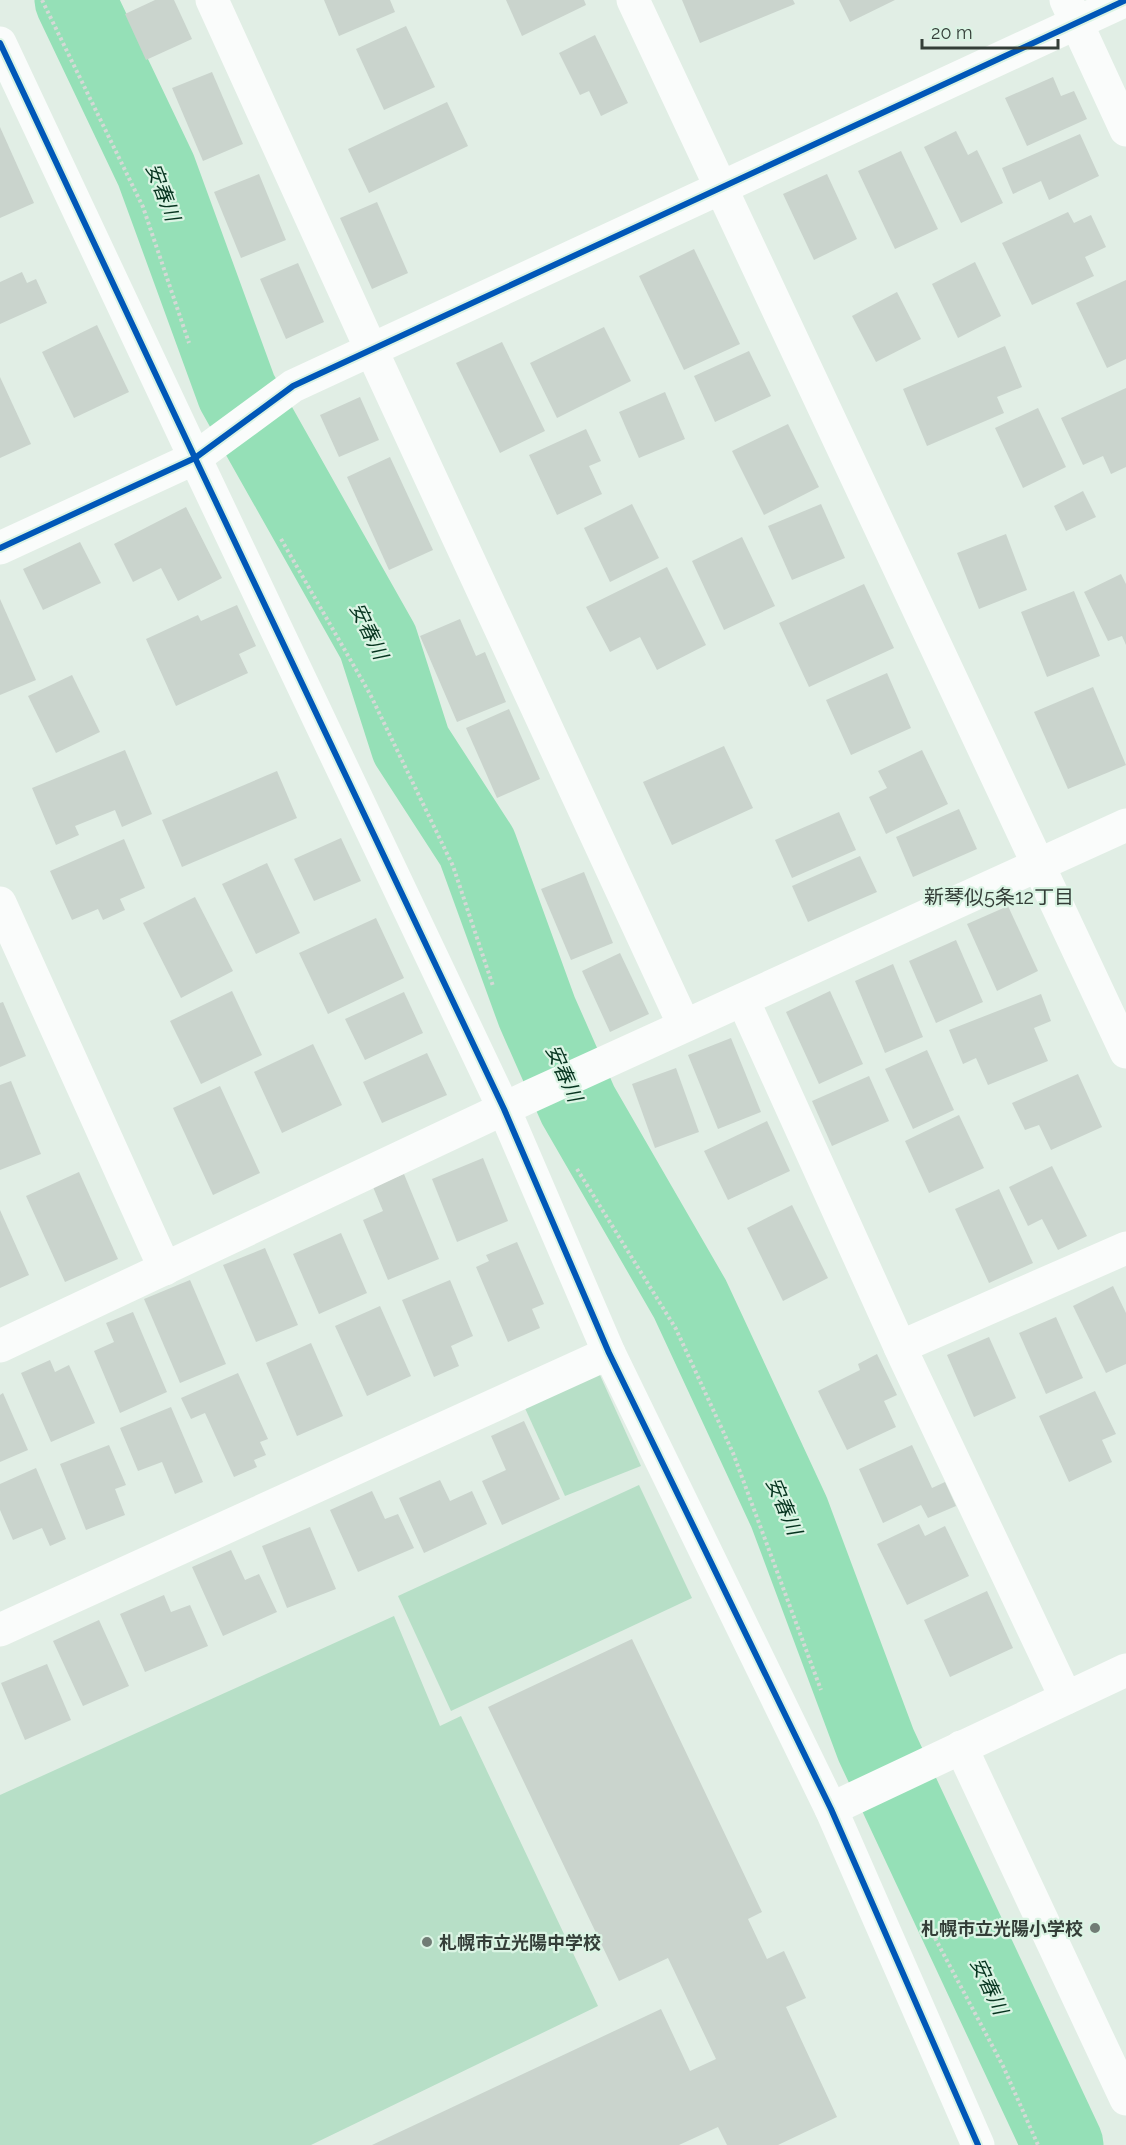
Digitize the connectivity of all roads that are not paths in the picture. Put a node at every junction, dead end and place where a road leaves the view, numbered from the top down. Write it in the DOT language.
graph roads {
  1 [pos="212,0"];
  2 [pos="633,0"];
  3 [pos="1126,0"];
  4 [pos="1071,12"];
  5 [pos="0,43"];
  6 [pos="1126,130"];
  7 [pos="720,188"];
  8 [pos="371,350"];
  9 [pos="195,458"];
  10 [pos="0,548"];
  11 [pos="1126,825"];
  12 [pos="1038,864"];
  13 [pos="0,903"];
  14 [pos="743,1000"];
  15 [pos="684,1025"];
  16 [pos="1126,1052"];
  17 [pos="504,1109"];
  18 [pos="1126,1248"];
  19 [pos="165,1269"];
  20 [pos="0,1346"];
  21 [pos="900,1347"];
  22 [pos="609,1353"];
  23 [pos="0,1630"];
  24 [pos="1126,1670"];
  25 [pos="1066,1698"];
  26 [pos="961,1747"];
  27 [pos="831,1809"];
  28 [pos="1126,2099"];
  29 [pos="978,2145"];
  1 -- 8 [label="street"];
  2 -- 7 [label="street"];
  3 -- 4 [label="street"];
  4 -- 6 [label="street"];
  4 -- 7 [label="street"];
  5 -- 9 [label="street"];
  7 -- 8 [label="street"];
  7 -- 12 [label="street"];
  8 -- 9 [label="street"];
  8 -- 15 [label="street"];
  9 -- 10 [label="street"];
  9 -- 17 [label="street"];
  11 -- 12 [label="street"];
  12 -- 14 [label="street"];
  12 -- 16 [label="street"];
  13 -- 19 [label="street"];
  14 -- 15 [label="street"];
  14 -- 21 [label="street"];
  15 -- 17 [label="street"];
  17 -- 19 [label="street"];
  17 -- 22 [label="street"];
  18 -- 21 [label="street"];
  19 -- 20 [label="street"];
  21 -- 25 [label="street"];
  22 -- 23 [label="street"];
  22 -- 27 [label="street"];
  24 -- 25 [label="street"];
  25 -- 26 [label="street"];
  26 -- 27 [label="street"];
  26 -- 28 [label="street"];
  27 -- 29 [label="street"];
}
